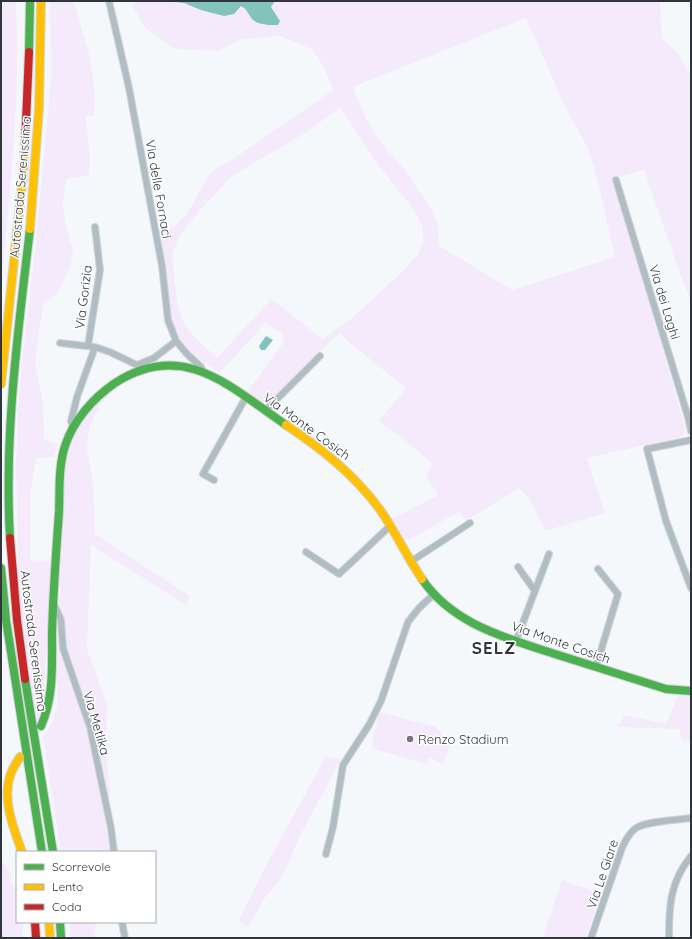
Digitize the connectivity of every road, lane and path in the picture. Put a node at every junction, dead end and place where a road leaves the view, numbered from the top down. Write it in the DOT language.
graph roads {
  1 [pos="30,1"];
  2 [pos="41,1"];
  3 [pos="109,1"];
  4 [pos="616,180"];
  5 [pos="95,227"];
  6 [pos="176,341"];
  7 [pos="60,343"];
  8 [pos="88,346"];
  9 [pos="95,347"];
  10 [pos="320,356"];
  11 [pos="203,371"];
  12 [pos="1,384"];
  13 [pos="246,397"];
  14 [pos="265,410"];
  15 [pos="73,428"];
  16 [pos="691,432"];
  17 [pos="691,440"];
  18 [pos="214,480"];
  19 [pos="470,523"];
  20 [pos="390,526"];
  21 [pos="306,552"];
  22 [pos="549,554"];
  23 [pos="410,562"];
  24 [pos="518,567"];
  25 [pos="1,568"];
  26 [pos="598,569"];
  27 [pos="691,588"];
  28 [pos="534,590"];
  29 [pos="433,595"];
  30 [pos="53,602"];
  31 [pos="516,640"];
  32 [pos="596,667"];
  33 [pos="691,691"];
  34 [pos="41,726"];
  35 [pos="20,757"];
  36 [pos="691,818"];
  37 [pos="22,851"];
  38 [pos="42,851"];
  39 [pos="53,851"];
  40 [pos="114,851"];
  41 [pos="326,854"];
  42 [pos="691,856"];
  43 [pos="35,923"];
  44 [pos="49,923"];
  45 [pos="60,923"];
  46 [pos="122,923"];
  47 [pos="36,938"];
  48 [pos="50,938"];
  49 [pos="61,938"];
  50 [pos="125,938"];
  51 [pos="591,938"];
  52 [pos="669,938"];
  1 -- 12 [label="main road, Autostrada Serenissima"];
  2 -- 39 [label="main road, Autostrada Serenissima"];
  3 -- 6 [label="street, Via delle Fornaci"];
  4 -- 16 [label="street, Via dei Laghi"];
  5 -- 8 [label="street, Via Gorizia"];
  6 -- 9 [label="street, Via Gorizia"];
  6 -- 11 [label="street, Via delle Fornaci"];
  7 -- 8 [label="street, Via Gorizia"];
  8 -- 9 [label="street, Via Gorizia"];
  9 -- 15 [label="street"];
  10 -- 14 [label="street"];
  11 -- 13 [label="main road, Via Monte Cosich"];
  11 -- 15 [label="main road, Via Monte Cosich"];
  13 -- 14 [label="main road, Via Monte Cosich"];
  13 -- 18 [label="street, Via Monte Cosich"];
  14 -- 20 [label="main road, Via Monte Cosich"];
  15 -- 30 [label="main road, Via Monte Cosich"];
  17 -- 27 [label="street"];
  19 -- 23 [label="street"];
  20 -- 21 [label="street"];
  20 -- 23 [label="main road, Via Monte Cosich"];
  22 -- 28 [label="street"];
  23 -- 29 [label="main road, Via Monte Cosich"];
  24 -- 28 [label="street"];
  25 -- 38 [label="main road, Autostrada Serenissima"];
  26 -- 32 [label="street"];
  28 -- 31 [label="street"];
  29 -- 31 [label="main road, Via Monte Cosich"];
  29 -- 41 [label="street"];
  30 -- 34 [label="main road, Via Monte Cosich"];
  30 -- 40 [label="street, Via Metlika"];
  31 -- 32 [label="main road, Via Monte Cosich"];
  32 -- 33 [label="main road, Via Monte Cosich"];
  35 -- 37 [label="main road"];
  36 -- 51 [label="street, Via Le Giare"];
  42 -- 52 [label="street"];
  43 -- 47 [label="main road"];
  44 -- 48 [label="main road"];
  45 -- 49 [label="main road"];
  46 -- 50 [label="street"];
}
